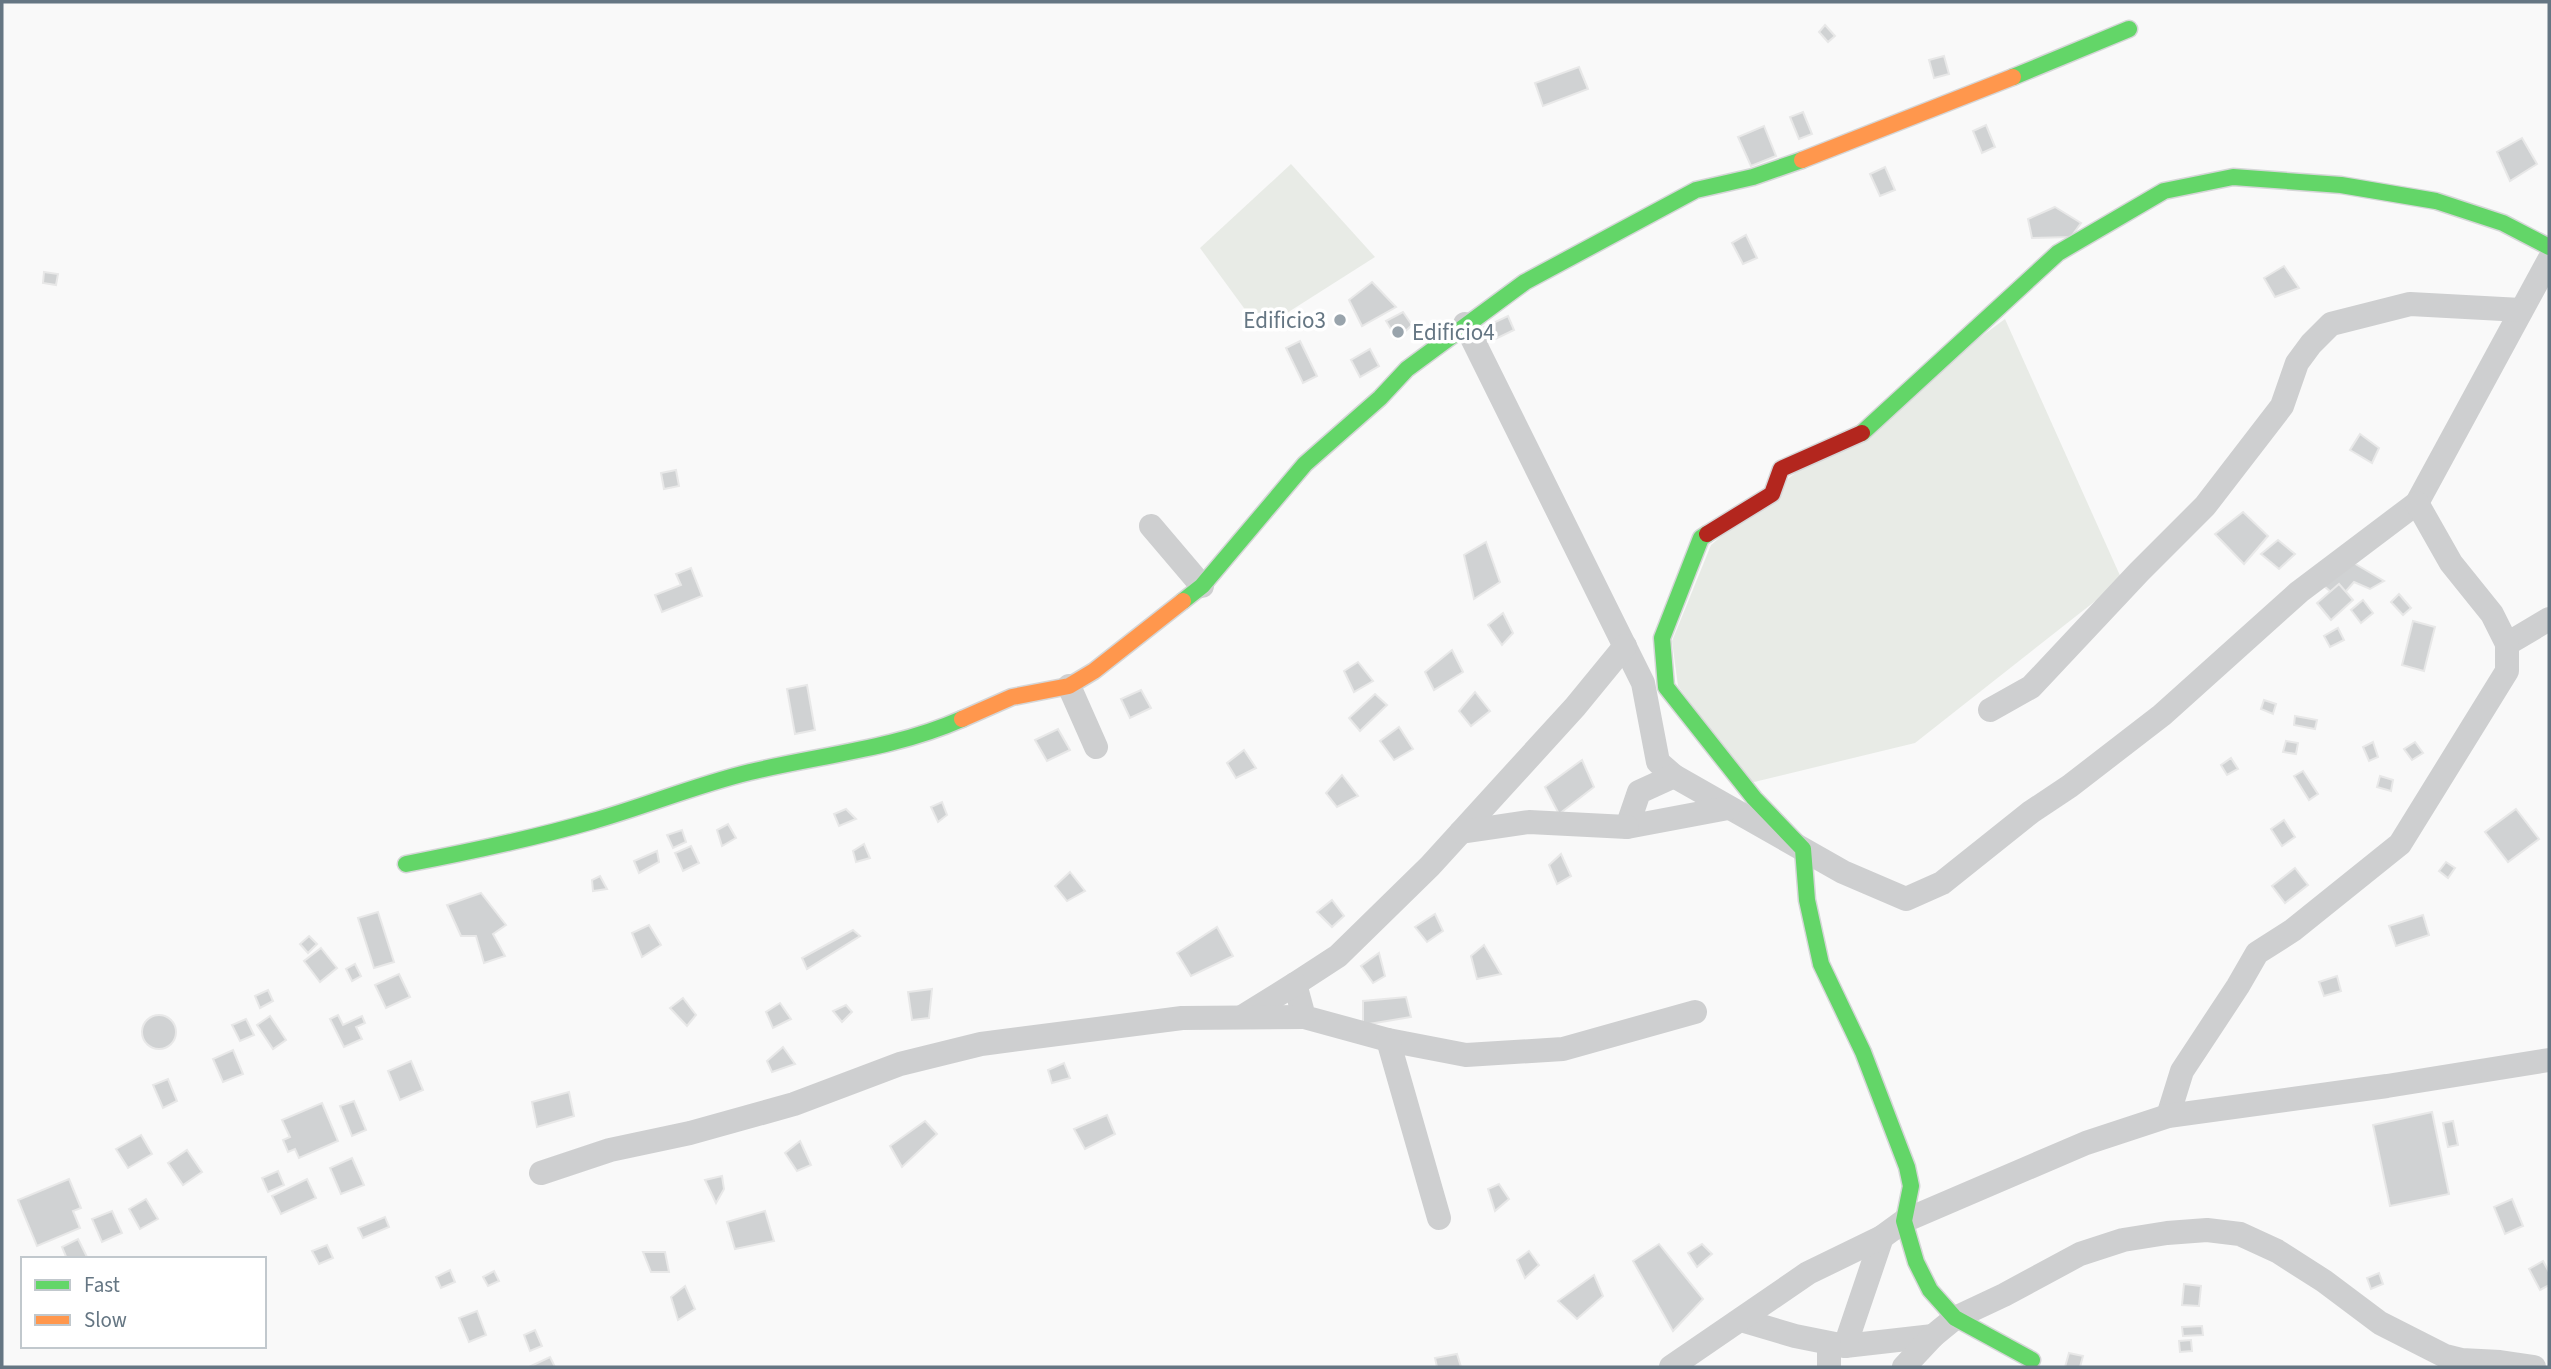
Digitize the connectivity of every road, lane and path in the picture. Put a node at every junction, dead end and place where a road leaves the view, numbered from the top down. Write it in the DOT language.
graph roads {
  1 [pos="2129,29"];
  2 [pos="2549,247"];
  3 [pos="2549,260"];
  4 [pos="2521,310"];
  5 [pos="1465,324"];
  6 [pos="2417,503"];
  7 [pos="1152,526"];
  8 [pos="1202,586"];
  9 [pos="2549,619"];
  10 [pos="2507,644"];
  11 [pos="1625,646"];
  12 [pos="1069,686"];
  13 [pos="1990,710"];
  14 [pos="1096,747"];
  15 [pos="1674,776"];
  16 [pos="1728,808"];
  17 [pos="1627,827"];
  18 [pos="1461,832"];
  19 [pos="1803,849"];
  20 [pos="405,864"];
  21 [pos="1295,984"];
  22 [pos="1695,1012"];
  23 [pos="1304,1017"];
  24 [pos="1241,1018"];
  25 [pos="1388,1040"];
  26 [pos="2549,1060"];
  27 [pos="2168,1116"];
  28 [pos="541,1173"];
  29 [pos="1439,1218"];
  30 [pos="1904,1221"];
  31 [pos="1882,1237"];
  32 [pos="1955,1318"];
  33 [pos="1741,1320"];
  34 [pos="1933,1336"];
  35 [pos="1834,1352"];
  36 [pos="2032,1360"];
  37 [pos="1671,1367"];
  38 [pos="1905,1367"];
  39 [pos="2534,1367"];
  1 -- 5 [label="street"];
  2 -- 19 [label="street"];
  3 -- 4 [label="street"];
  4 -- 6 [label="street"];
  4 -- 13 [label="street"];
  5 -- 8 [label="street"];
  5 -- 11 [label="street"];
  6 -- 10 [label="street"];
  6 -- 19 [label="street"];
  7 -- 8 [label="street"];
  8 -- 12 [label="street"];
  9 -- 10 [label="street"];
  10 -- 27 [label="street"];
  11 -- 15 [label="street"];
  11 -- 18 [label="street"];
  12 -- 14 [label="street"];
  12 -- 20 [label="street"];
  15 -- 16 [label="street"];
  15 -- 17 [label="street"];
  16 -- 17 [label="street"];
  16 -- 19 [label="street"];
  17 -- 18 [label="street"];
  18 -- 21 [label="street"];
  19 -- 30 [label="street"];
  21 -- 23 [label="street"];
  21 -- 24 [label="street"];
  22 -- 25 [label="street"];
  23 -- 24 [label="street"];
  23 -- 25 [label="street"];
  24 -- 28 [label="street"];
  25 -- 29 [label="street"];
  26 -- 27 [label="street"];
  27 -- 30 [label="street"];
  30 -- 31 [label="street"];
  30 -- 32 [label="street"];
  31 -- 33 [label="street"];
  31 -- 35 [label="street"];
  32 -- 34 [label="street"];
  32 -- 36 [label="street"];
  32 -- 39 [label="street"];
  33 -- 35 [label="street"];
  33 -- 37 [label="street"];
  34 -- 35 [label="street"];
  34 -- 38 [label="street"];
}
